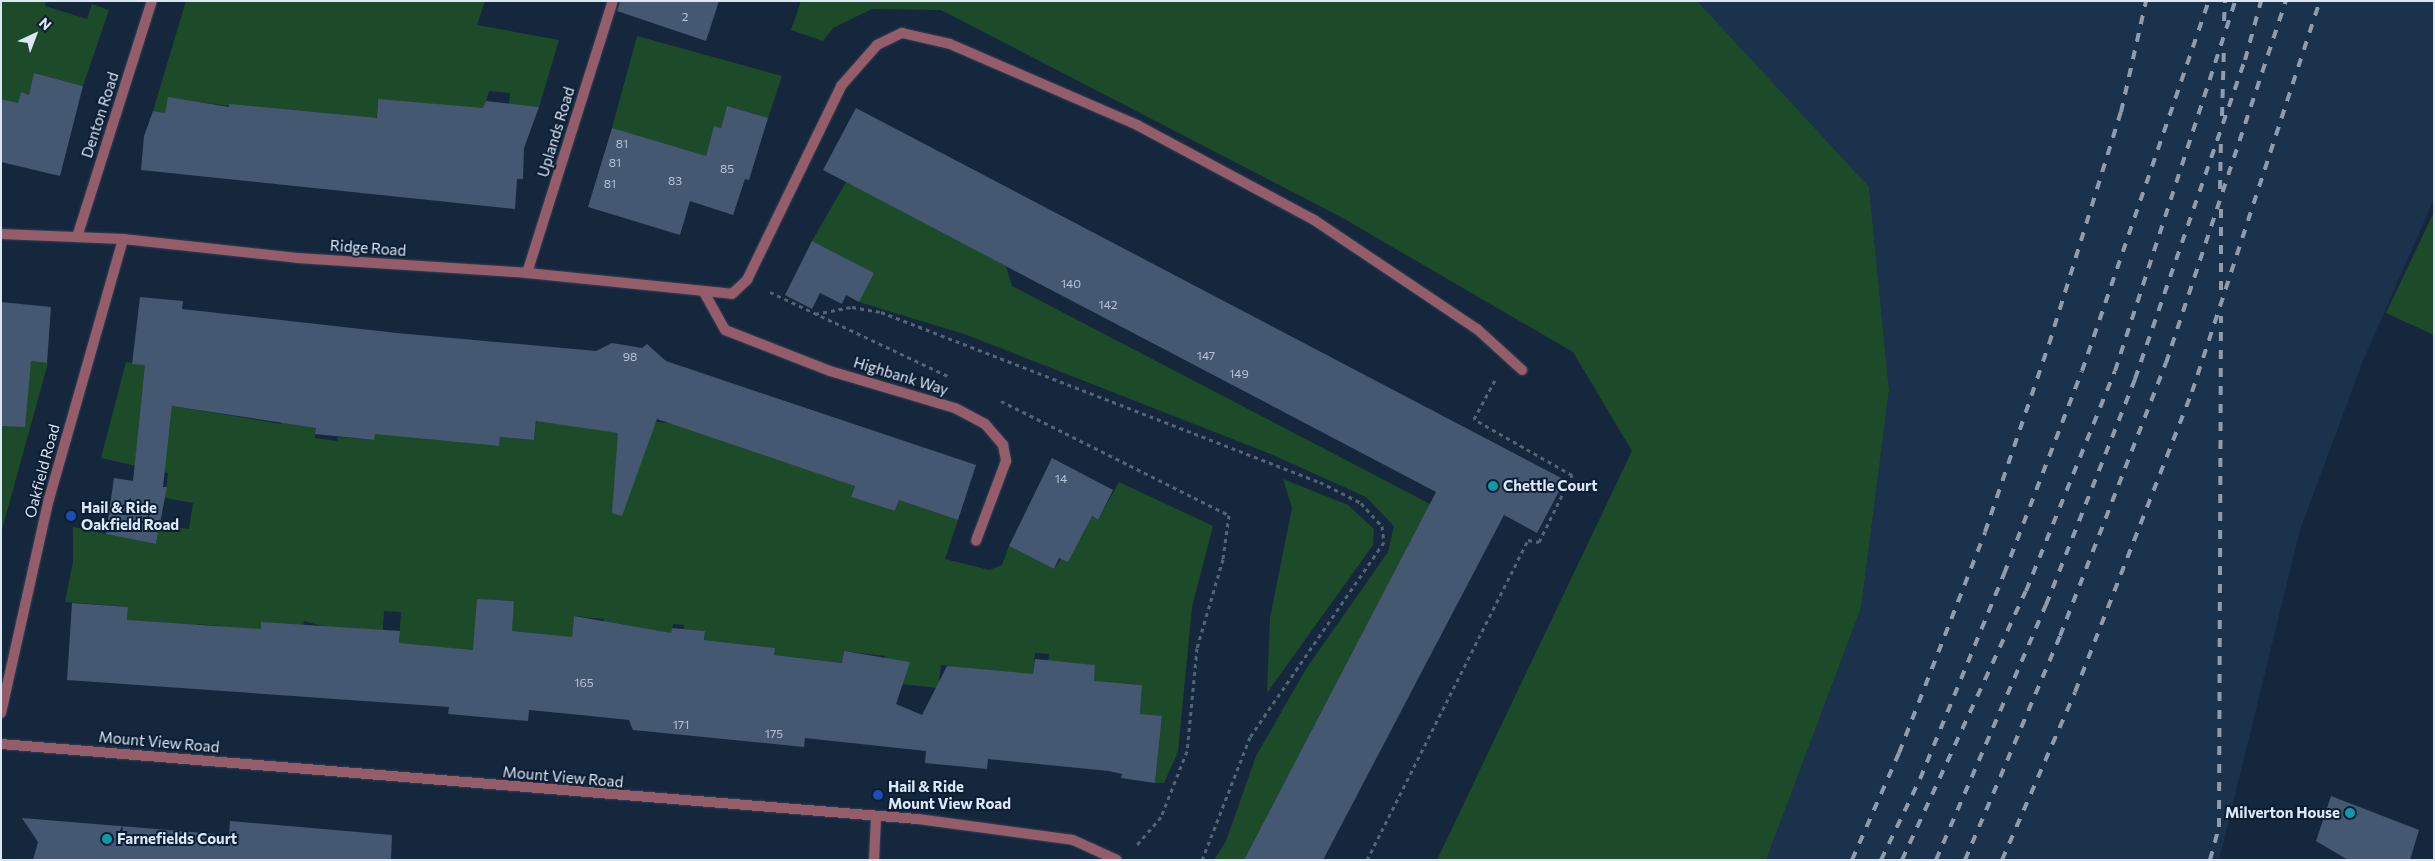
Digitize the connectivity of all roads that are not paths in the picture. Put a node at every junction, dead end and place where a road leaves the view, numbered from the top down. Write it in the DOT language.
graph roads {
  1 [pos="152,1"];
  2 [pos="612,1"];
  3 [pos="1,234"];
  4 [pos="77,238"];
  5 [pos="123,239"];
  6 [pos="527,273"];
  7 [pos="705,294"];
  8 [pos="1522,370"];
  9 [pos="976,541"];
  10 [pos="1,713"];
  11 [pos="1,744"];
  12 [pos="876,818"];
  13 [pos="874,860"];
  14 [pos="1117,860"];
  1 -- 4 [label="street, Denton Road"];
  2 -- 6 [label="street, Uplands Road"];
  3 -- 4 [label="street, Ridge Road"];
  4 -- 5 [label="street, Ridge Road"];
  5 -- 6 [label="street, Ridge Road"];
  5 -- 10 [label="street, Oakfield Road"];
  6 -- 7 [label="street, Ridge Road"];
  7 -- 8 [label="street, Ridge Road"];
  7 -- 9 [label="street, Highbank Way"];
  11 -- 12 [label="street, Mount View Road"];
  12 -- 13 [label="street"];
  12 -- 14 [label="street, Mount View Road"];
}
